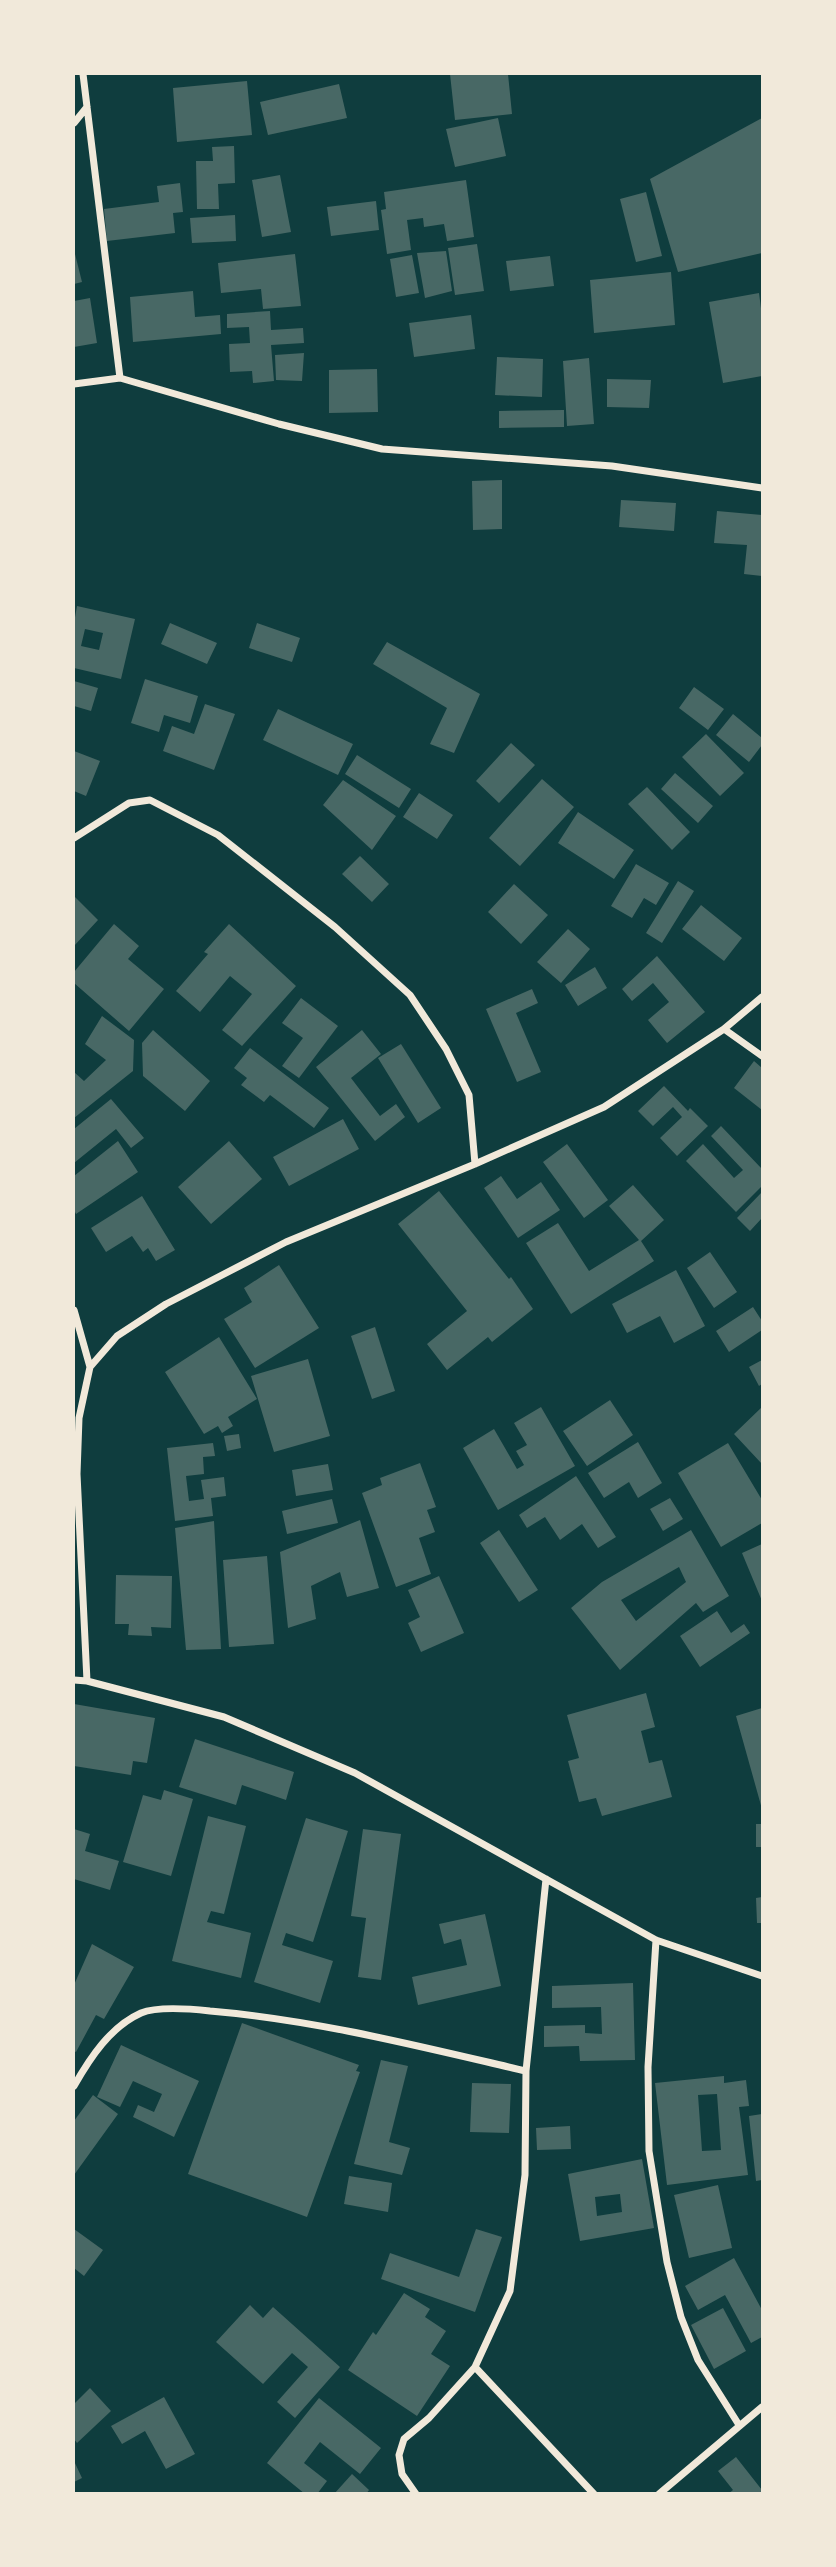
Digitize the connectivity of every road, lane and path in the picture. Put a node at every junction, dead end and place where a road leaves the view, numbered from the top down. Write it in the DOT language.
graph roads {
  1 [pos="83,74"];
  2 [pos="88,107"];
  3 [pos="74,123"];
  4 [pos="120,378"];
  5 [pos="74,384"];
  6 [pos="762,488"];
  7 [pos="74,838"];
  8 [pos="762,997"];
  9 [pos="724,1029"];
  10 [pos="762,1056"];
  11 [pos="475,1164"];
  12 [pos="74,1310"];
  13 [pos="90,1367"];
  14 [pos="74,1680"];
  15 [pos="87,1681"];
  16 [pos="546,1879"];
  17 [pos="656,1940"];
  18 [pos="762,1976"];
  19 [pos="77,2070"];
  20 [pos="526,2071"];
  21 [pos="74,2086"];
  22 [pos="475,2367"];
  23 [pos="762,2407"];
  24 [pos="739,2425"];
  25 [pos="416,2494"];
  26 [pos="594,2494"];
  27 [pos="659,2494"];
  1 -- 2 [label="street"];
  2 -- 3 [label="street"];
  2 -- 4 [label="street"];
  4 -- 5 [label="street"];
  4 -- 6 [label="street"];
  7 -- 11 [label="street"];
  8 -- 9 [label="street"];
  9 -- 10 [label="street"];
  9 -- 11 [label="street"];
  11 -- 13 [label="street"];
  12 -- 13 [label="street"];
  13 -- 15 [label="street"];
  14 -- 15 [label="street"];
  15 -- 16 [label="street"];
  16 -- 17 [label="street"];
  16 -- 20 [label="street"];
  17 -- 18 [label="street"];
  17 -- 24 [label="street"];
  19 -- 20 [label="street"];
  19 -- 21 [label="street"];
  20 -- 22 [label="street"];
  22 -- 25 [label="street"];
  22 -- 26 [label="street"];
  23 -- 24 [label="street"];
  24 -- 27 [label="street"];
}
